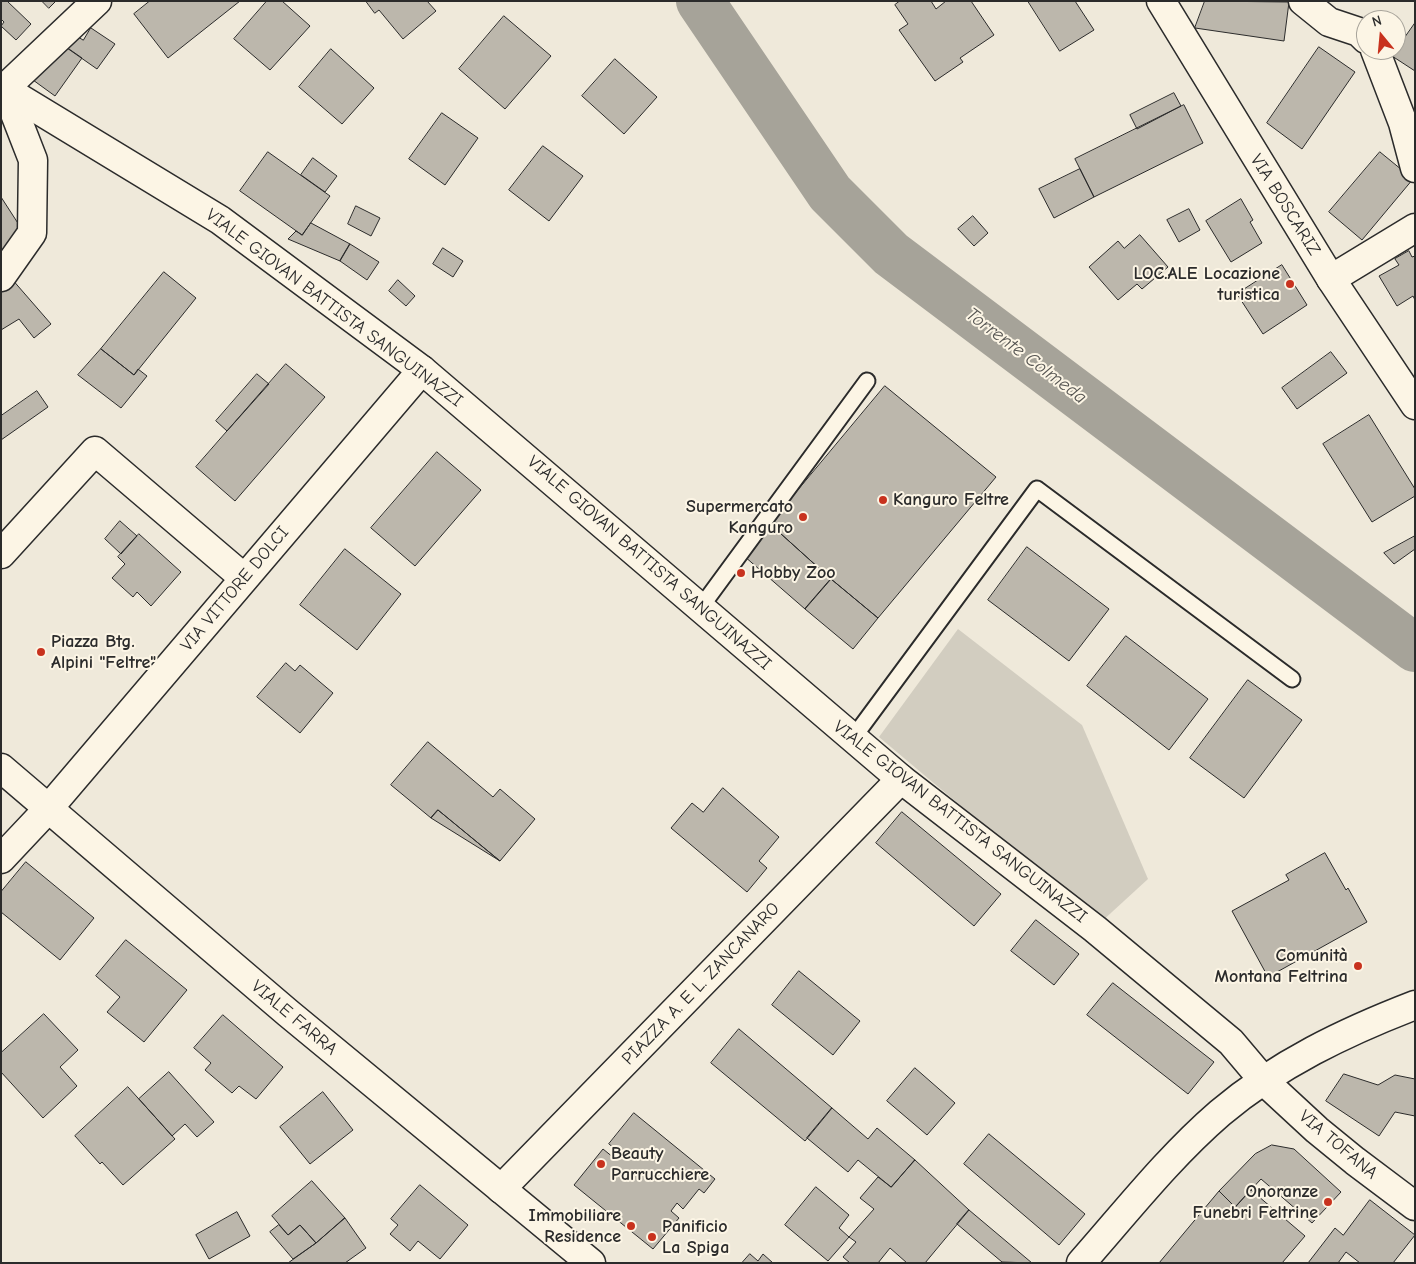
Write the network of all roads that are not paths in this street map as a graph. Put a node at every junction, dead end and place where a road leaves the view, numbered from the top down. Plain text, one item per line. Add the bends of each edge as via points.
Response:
1 (97, 1) edge
2 (1303, 1) edge
3 (1166, 3) edge
4 (1356, 31) edge
5 (1380, 60) edge
6 (3, 87) edge
7 (1415, 168) edge
8 (1415, 228) edge
9 (1, 277) edge
10 (1331, 279) junction
11 (422, 370) junction
12 (867, 381) dead end
13 (1415, 405) edge
14 (1, 554) edge
15 (244, 578) junction
16 (701, 607) junction
17 (1292, 679) dead end
18 (853, 738) junction
19 (1, 768) edge
20 (901, 779) junction
21 (48, 809) junction
22 (1, 859) edge
23 (1415, 1005) edge
24 (1264, 1081) junction
25 (501, 1189) junction
26 (1415, 1206) edge
27 (591, 1263) edge
28 (1081, 1263) edge

1 - 6 street
2 - 4 street via 1329,22
3 - 10 street, VIA BOSCARIZ
5 - 7 street
6 - 9 street via 33,160 32,233
6 - 11 street, VIALE GIOVAN BATTISTA SANGUINAZZI via 220,220
8 - 10 street
10 - 13 street, VIA BOSCARIZ
11 - 15 street, VIA VITTORE DOLCI
11 - 16 street, VIALE GIOVAN BATTISTA SANGUINAZZI
12 - 16 lane
14 - 15 street via 95,451
15 - 21 street, VIA VITTORE DOLCI
16 - 18 street, VIALE GIOVAN BATTISTA SANGUINAZZI
17 - 18 lane via 1036,489
18 - 20 street, VIALE GIOVAN BATTISTA SANGUINAZZI
19 - 21 street, VIALE FARRA
20 - 24 street, VIALE GIOVAN BATTISTA SANGUINAZZI via 1095,929 1231,1042
20 - 25 street, PIAZZA A. E L. ZANCANARO
21 - 22 street, VIA VITTORE DOLCI
21 - 25 street, VIALE FARRA
23 - 24 street via 1338,1036
24 - 26 street, VIA TOFANA via 1325,1136
24 - 28 street via 1221,1112 1195,1136
25 - 27 street, VIALE FARRA

